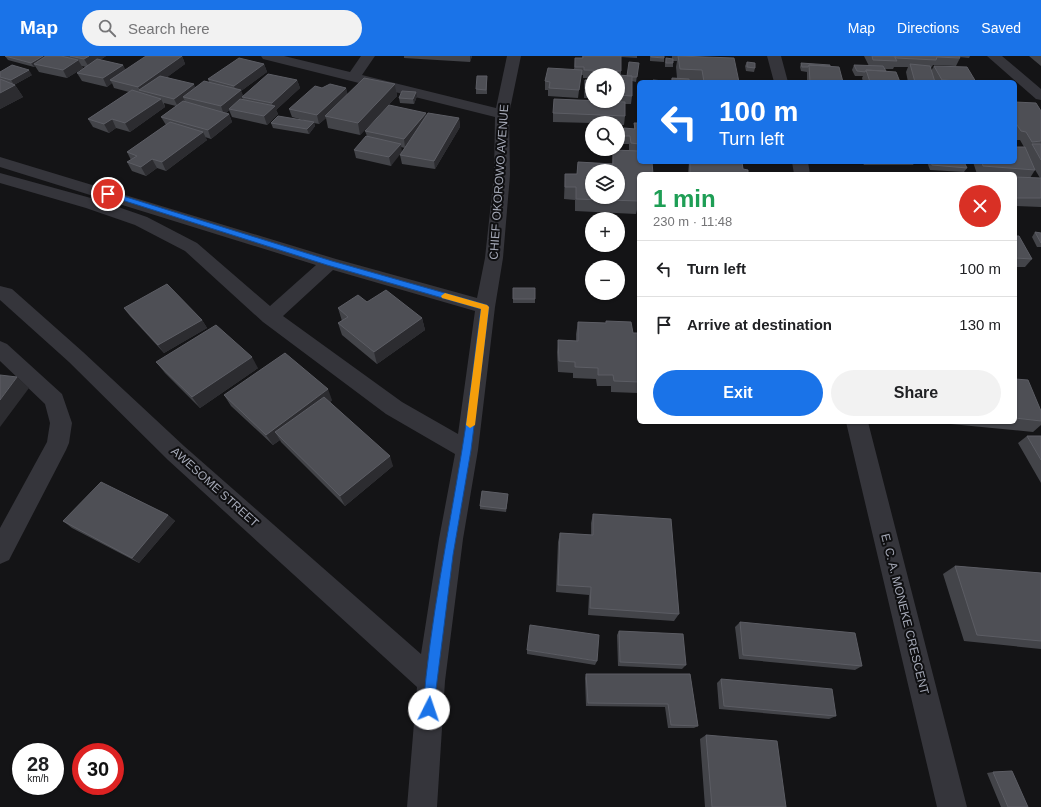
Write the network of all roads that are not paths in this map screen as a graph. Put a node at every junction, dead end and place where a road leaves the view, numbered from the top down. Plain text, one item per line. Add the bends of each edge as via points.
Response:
1 (268, 56) edge
2 (368, 56) edge
3 (514, 56) edge
4 (774, 56) edge
5 (994, 56) edge
6 (354, 77) junction
7 (780, 80) edge
8 (1041, 96) edge
9 (502, 114) junction
10 (0, 162) edge
11 (0, 178) edge
12 (330, 263) junction
13 (0, 293) edge
14 (485, 307) junction
15 (270, 317) junction
16 (0, 348) edge
17 (857, 424) edge
18 (467, 450) junction
19 (0, 552) edge
20 (431, 681) junction
21 (422, 807) edge
22 (952, 807) edge

1 - 6 street
2 - 6 street
3 - 9 street, CHIEF OKOROWO AVENUE
4 - 7 street
5 - 8 street
6 - 9 street
9 - 14 street, CHIEF OKOROWO AVENUE via 502,175 494,258
10 - 12 street
11 - 15 street via 141,221 191,247
12 - 14 street
12 - 15 street
13 - 20 street, AWESOME STREET via 5,294 76,357 176,453
14 - 18 street, CHIEF OKOROWO AVENUE
15 - 18 street via 394,408
16 - 19 street via 54,400 62,423 58,443
17 - 22 street, E. C. A. MONEKE CRESCENT
18 - 20 street, CHIEF OKOROWO AVENUE via 450,539
20 - 21 street, CHIEF OKOROWO AVENUE

